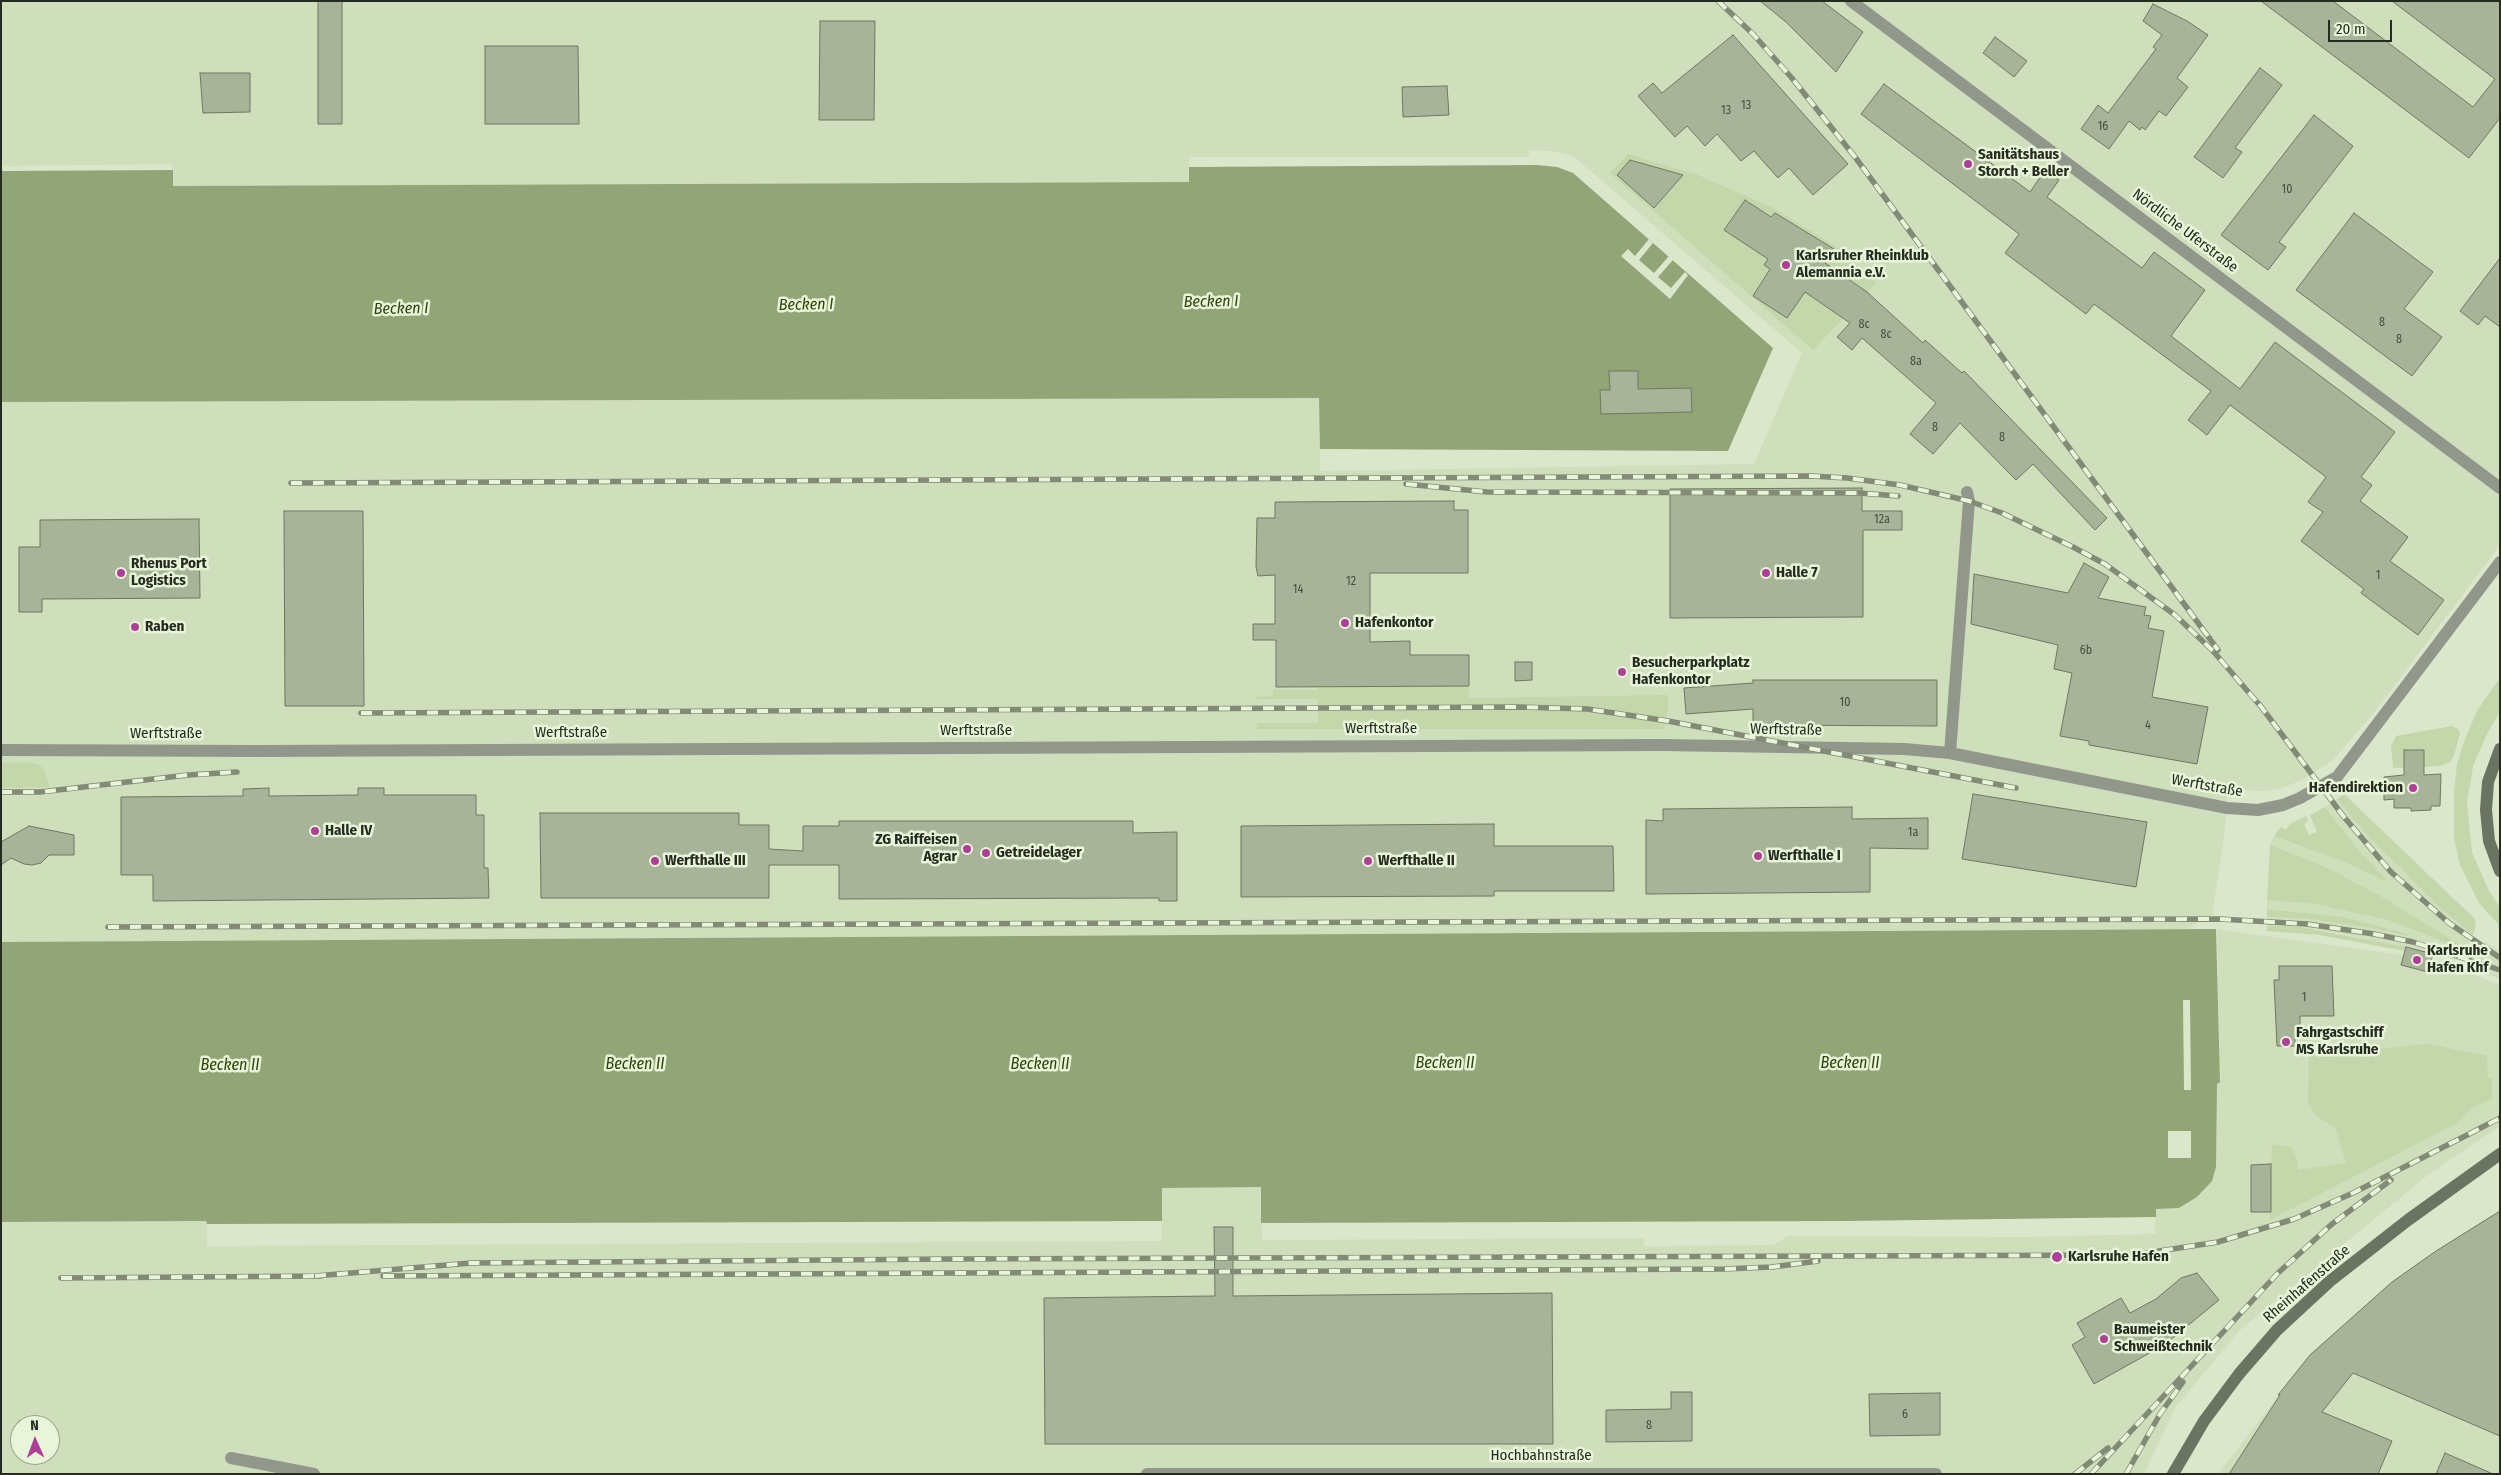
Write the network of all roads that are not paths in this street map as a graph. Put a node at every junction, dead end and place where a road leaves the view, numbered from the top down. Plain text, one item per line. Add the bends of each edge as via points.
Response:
1 (1851, 1) edge
2 (2500, 488) edge
3 (1967, 492) dead end
4 (2500, 562) edge
5 (2500, 749) edge
6 (1, 750) edge
7 (1950, 753) junction
8 (2500, 871) edge
9 (2500, 1154) edge
10 (230, 1458) dead end
11 (2174, 1471) edge
12 (314, 1474) edge
13 (1147, 1474) edge
14 (1936, 1474) edge

1 - 2 street, Nördliche Uferstraße
3 - 7 street via 1969,501
4 - 7 street, Werftstraße via 2337,777 2283,805 2258,810 2227,808
5 - 8 main road via 2488,782 2486,810 2489,841
6 - 7 street, Werftstraße via 1663,745 1904,748
9 - 11 main road, Rheinhafenstraße via 2330,1281 2278,1330 2238,1374
10 - 12 street
13 - 14 street, Hochbahnstraße

